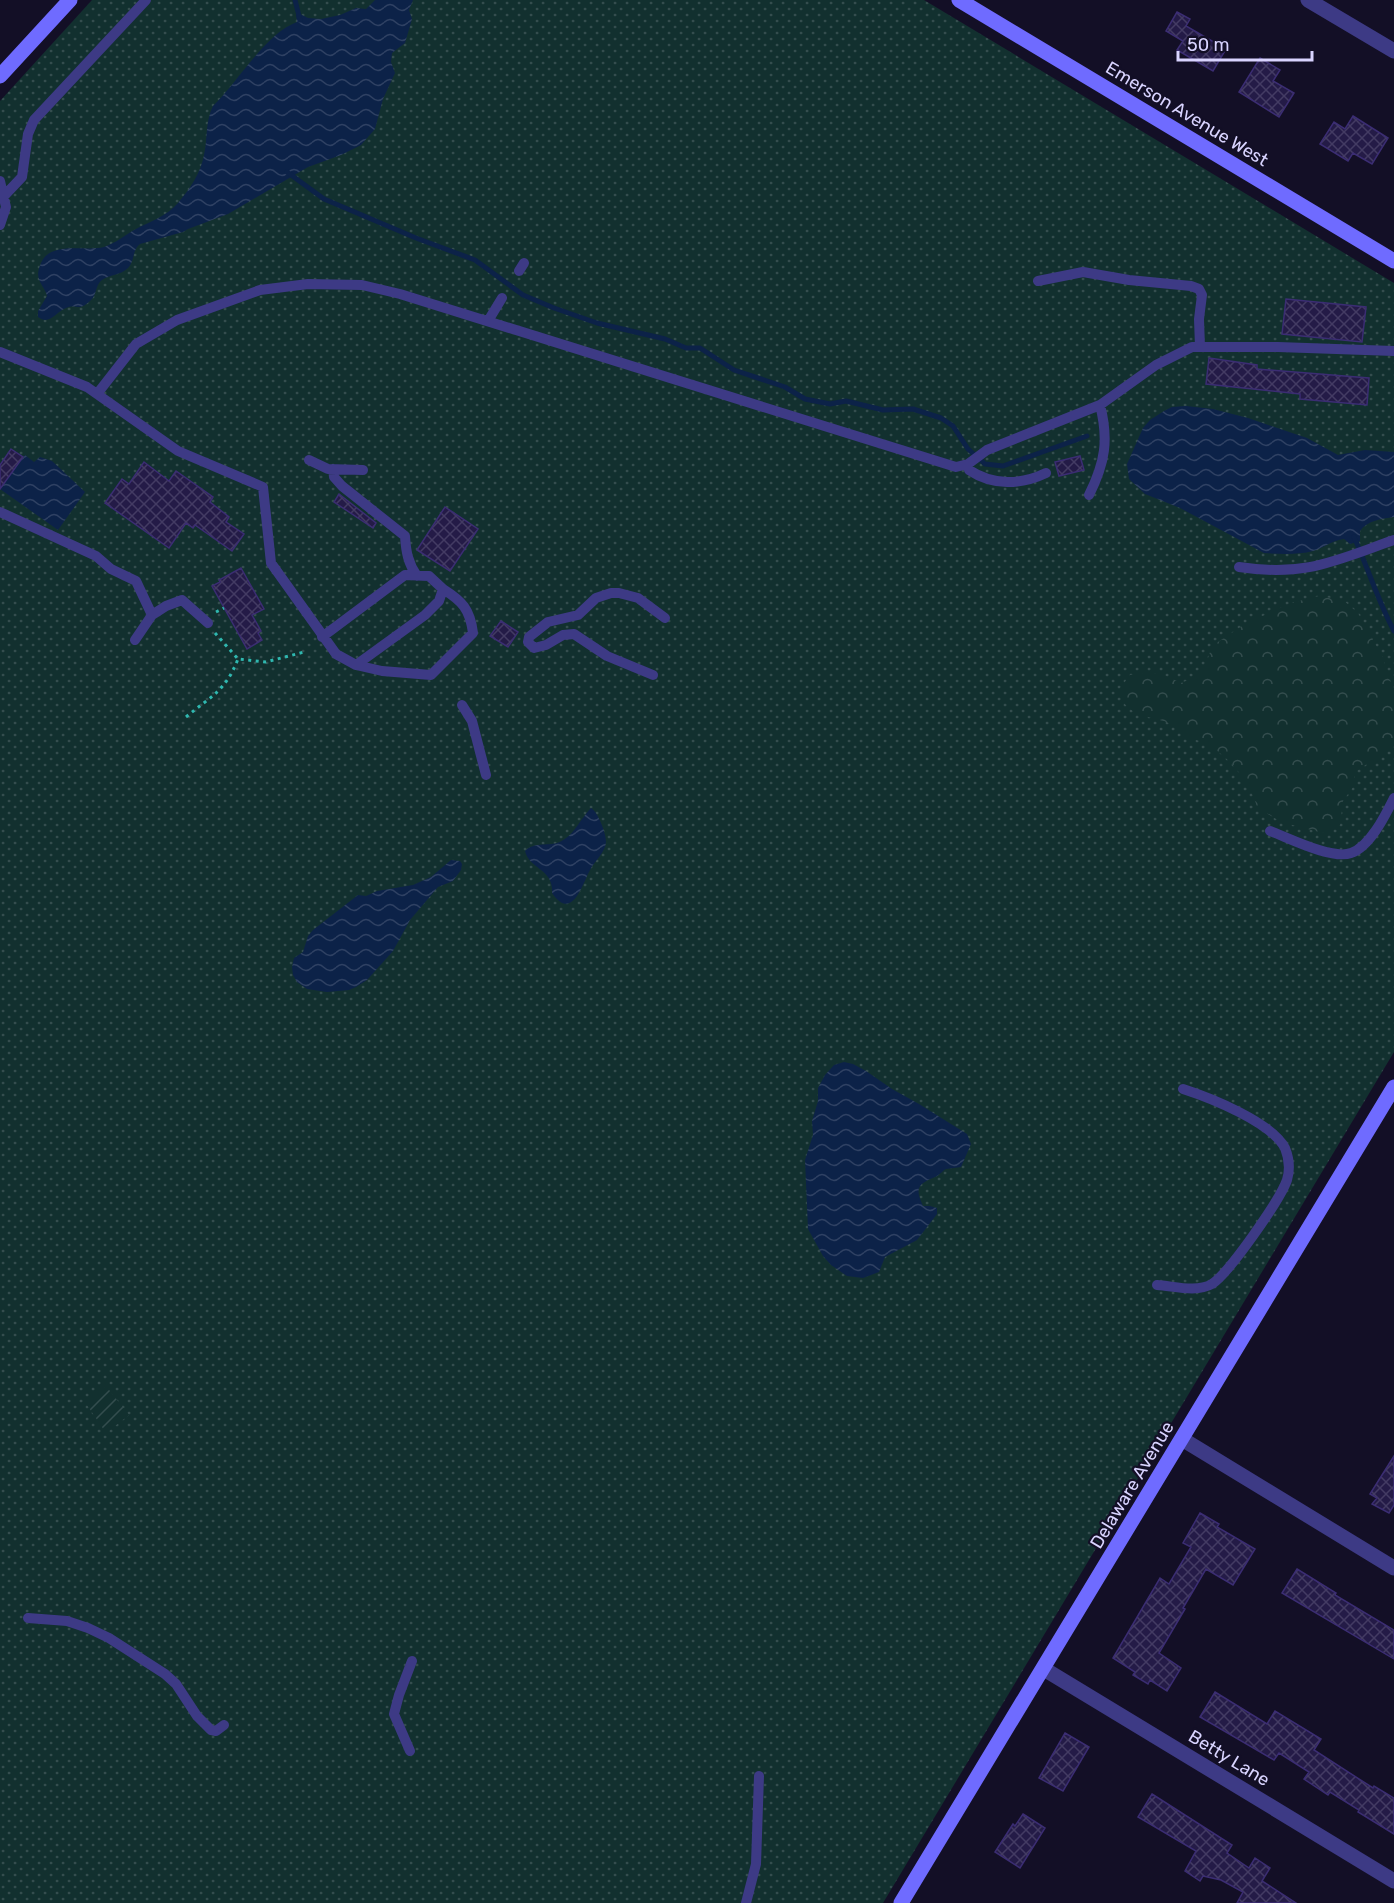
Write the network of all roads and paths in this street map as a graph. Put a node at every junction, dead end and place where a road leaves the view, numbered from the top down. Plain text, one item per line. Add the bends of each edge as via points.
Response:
1 (70, 0) edge
2 (146, 0) edge
3 (961, 0) edge
4 (1308, 0) edge
5 (1394, 51) edge
6 (0, 76) edge
7 (0, 181) edge
8 (3, 196) junction
9 (0, 225) edge
10 (1394, 261) edge
11 (1038, 281) dead end
12 (502, 297) dead end
13 (488, 321) junction
14 (1200, 347) junction
15 (1394, 351) edge
16 (0, 352) edge
17 (98, 394) junction
18 (1100, 405) junction
19 (309, 460) dead end
20 (968, 464) junction
21 (333, 469) junction
22 (363, 470) dead end
23 (1046, 473) dead end
24 (1089, 495) dead end
25 (0, 512) edge
26 (1394, 540) edge
27 (1239, 567) dead end
28 (417, 576) junction
29 (443, 589) junction
30 (224, 608) dead end
31 (152, 615) junction
32 (578, 615) junction
33 (665, 618) dead end
34 (208, 623) junction
35 (563, 635) junction
36 (322, 636) junction
37 (135, 640) dead end
38 (304, 652) dead end
39 (238, 660) junction
40 (356, 665) junction
41 (653, 675) dead end
42 (462, 705) dead end
43 (186, 717) dead end
44 (486, 775) dead end
45 (1394, 798) edge
46 (1270, 831) dead end
47 (1394, 1087) edge
48 (1183, 1089) dead end
49 (1157, 1285) dead end
50 (1182, 1439) junction
51 (1394, 1568) edge
52 (28, 1618) dead end
53 (412, 1661) dead end
54 (1044, 1669) junction
55 (224, 1725) dead end
56 (410, 1751) dead end
57 (759, 1776) dead end
58 (1394, 1881) edge
59 (746, 1903) edge
60 (901, 1903) edge

1 - 6 street
2 - 8 lane via 34,120 22,177
3 - 10 street, Emerson Avenue West
4 - 5 street
7 - 8 lane
8 - 9 lane via 6,207
11 - 14 lane via 1083,273 1199,289
12 - 13 lane
13 - 17 lane via 362,285 308,284 260,290 177,320 136,344
13 - 20 lane via 945,464
14 - 15 lane
14 - 18 lane via 1192,347 1156,365
16 - 17 lane
17 - 36 lane via 178,451 263,487 271,563
18 - 20 lane via 987,450
18 - 24 lane via 1106,449
19 - 21 lane
20 - 23 lane via 969,470 991,481 1020,481
21 - 22 lane
21 - 28 lane via 342,486 405,536 409,565
25 - 31 lane via 96,556 111,569 136,581
26 - 27 lane via 1330,564 1296,570
28 - 29 lane via 429,576
28 - 36 lane via 405,575
29 - 40 lane via 439,601 425,615
29 - 40 lane via 461,601 472,620 473,633 431,675
30 - 34 path via 209,616
31 - 34 lane via 182,600
31 - 37 lane
32 - 33 lane via 596,598 619,593 638,598
32 - 35 lane
32 - 35 lane via 548,622 528,642 534,648 540,647
34 - 39 path
35 - 41 lane via 580,636 607,656
36 - 40 lane via 336,654
38 - 39 path via 266,662
39 - 43 path via 219,693
42 - 44 lane via 472,721
45 - 46 lane via 1370,838 1351,854 1337,854
47 - 50 street, Delaware Avenue
48 - 49 lane via 1231,1108 1276,1136 1289,1164 1287,1180 1226,1272 1211,1284 1196,1289
50 - 51 street
50 - 54 street, Delaware Avenue
52 - 55 lane via 67,1621 109,1638 165,1674 211,1730
53 - 56 lane via 394,1714
54 - 58 street, Betty Lane
54 - 60 street, Delaware Avenue
57 - 59 lane via 756,1864

